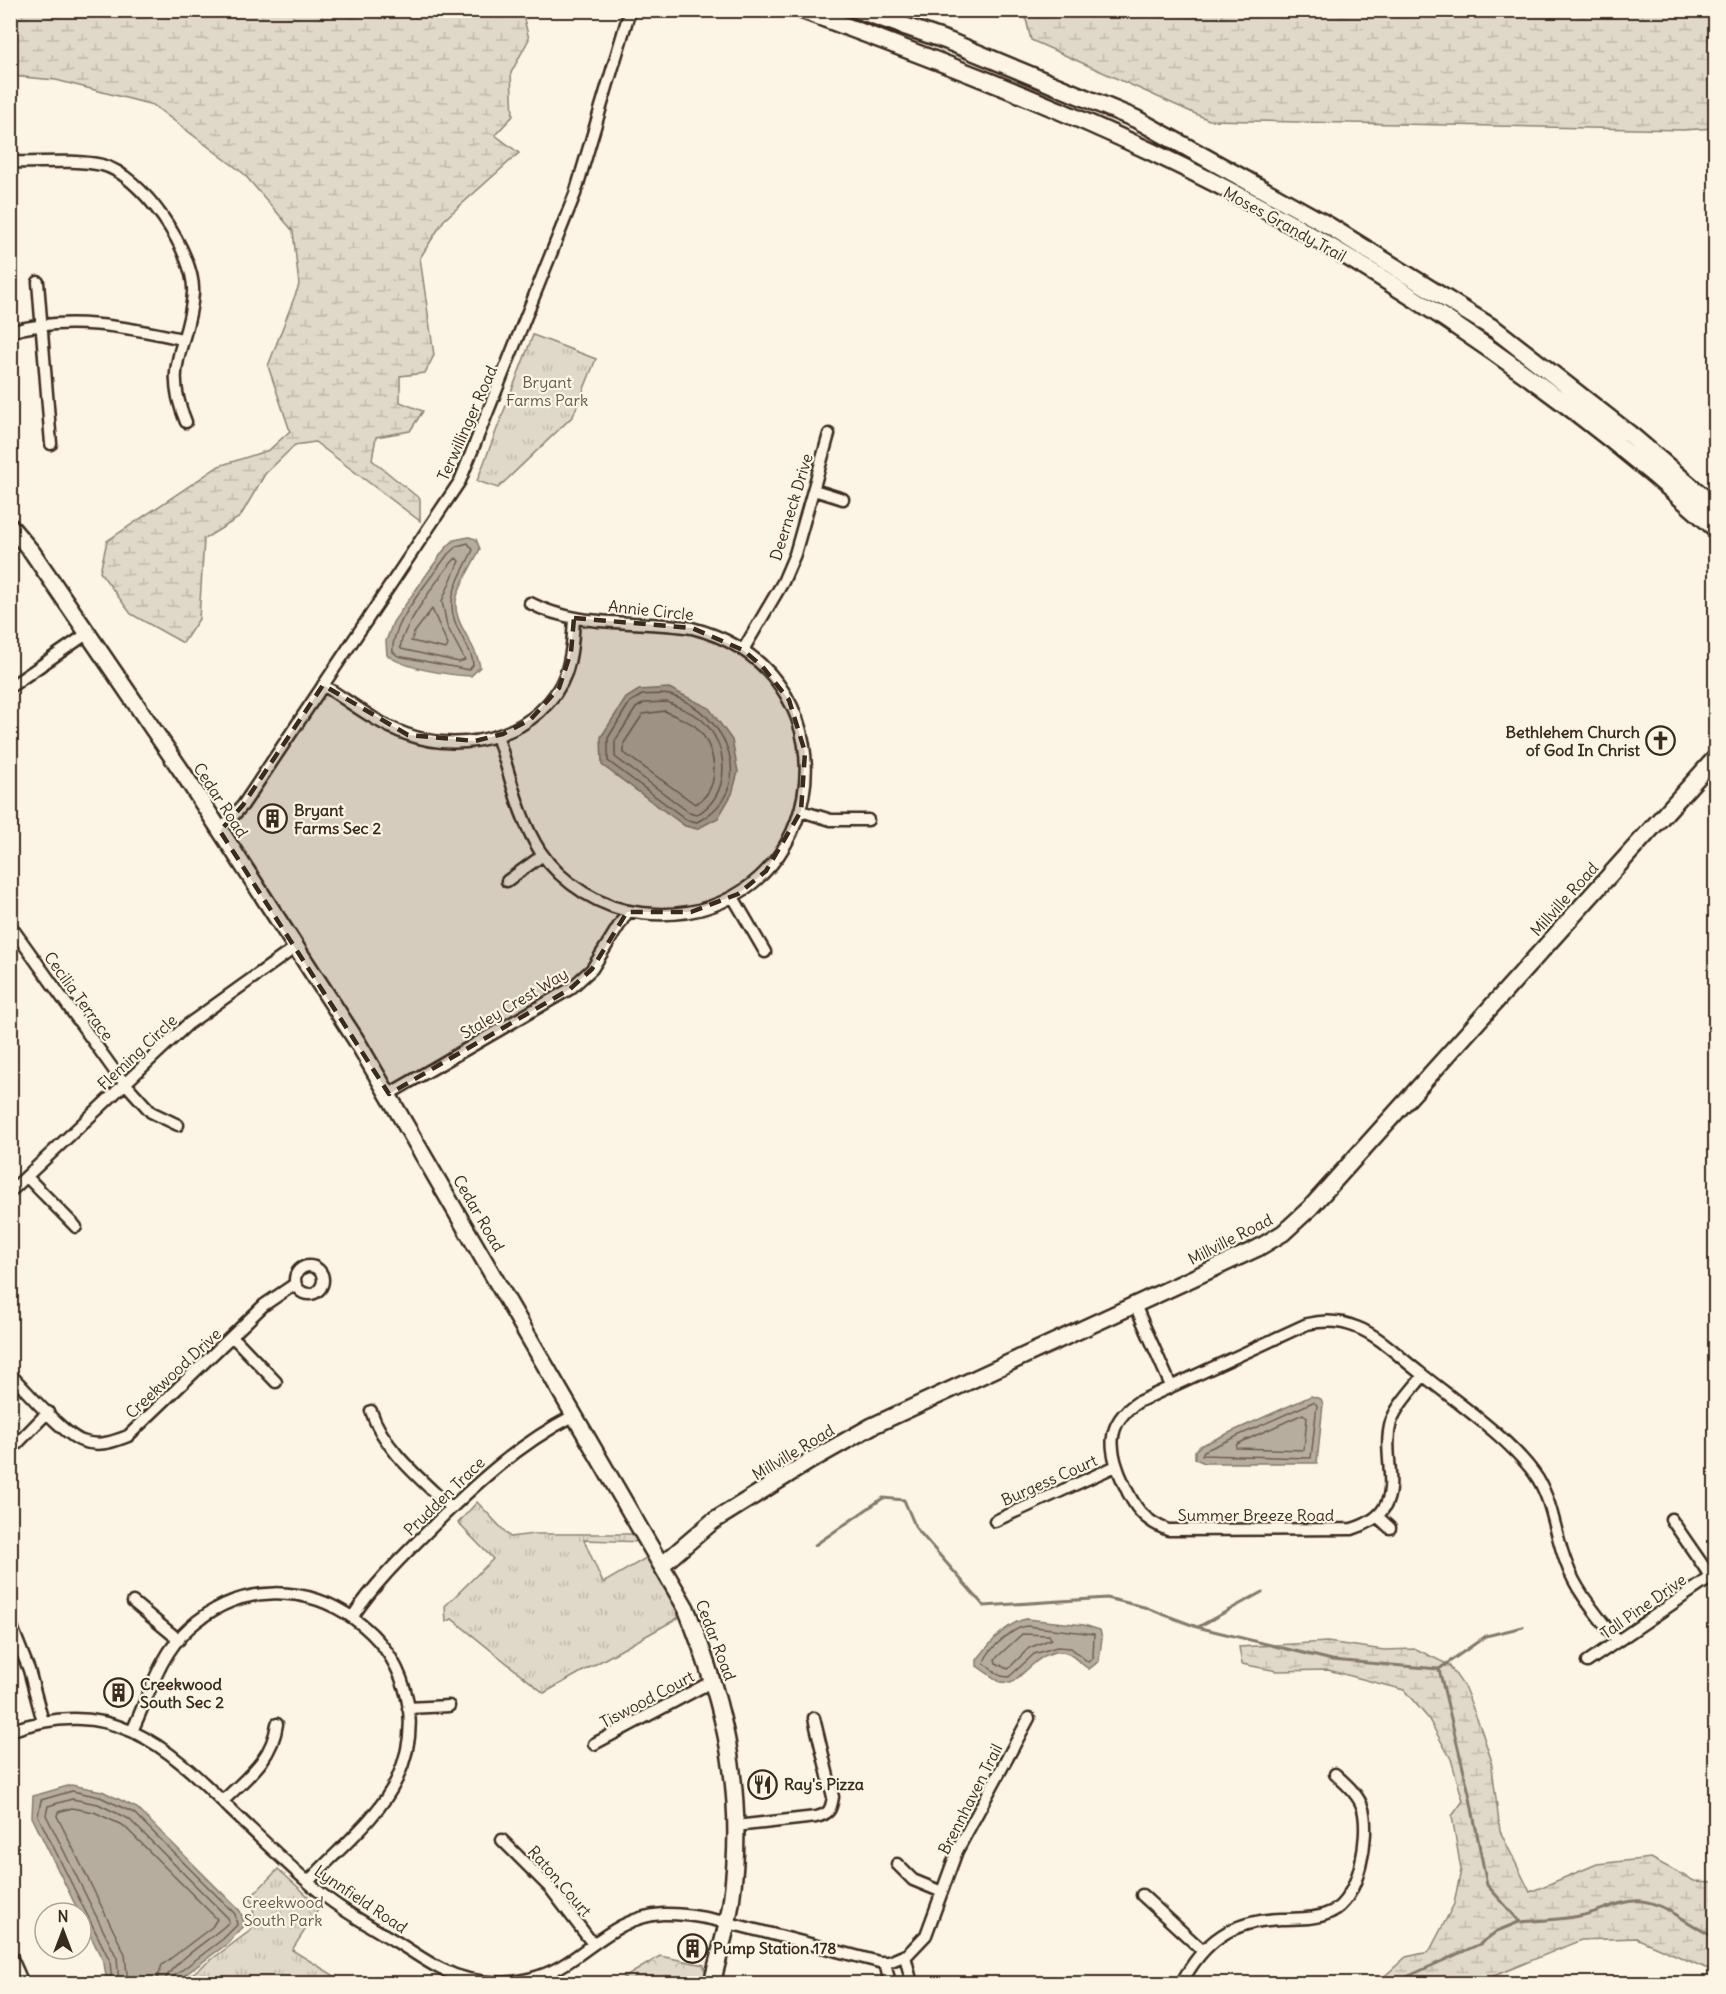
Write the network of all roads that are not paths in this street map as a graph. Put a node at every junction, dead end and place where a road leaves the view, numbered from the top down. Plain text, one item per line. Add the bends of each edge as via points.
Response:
1 (630, 10) edge
2 (802, 10) edge
3 (858, 10) edge
4 (10, 162) edge
5 (38, 282) dead end
6 (42, 326) junction
7 (10, 332) edge
8 (182, 339) junction
9 (186, 422) dead end
10 (829, 434) dead end
11 (51, 444) dead end
12 (814, 490) junction
13 (843, 499) dead end
14 (1716, 508) edge
15 (10, 526) edge
16 (1716, 529) edge
17 (530, 603) dead end
18 (574, 618) junction
19 (88, 633) junction
20 (743, 650) junction
21 (323, 685) junction
22 (10, 687) edge
23 (497, 736) junction
24 (1716, 757) edge
25 (801, 811) junction
26 (868, 820) dead end
27 (220, 831) junction
28 (543, 855) junction
29 (507, 881) dead end
30 (733, 897) junction
31 (628, 911) junction
32 (10, 925) edge
33 (296, 947) junction
34 (765, 952) dead end
35 (124, 1083) junction
36 (389, 1094) junction
37 (178, 1125) dead end
38 (27, 1177) junction
39 (10, 1192) edge
40 (76, 1227) dead end
41 (295, 1284) dead end
42 (1135, 1305) junction
43 (233, 1337) junction
44 (10, 1374) edge
45 (1423, 1376) junction
46 (276, 1382) dead end
47 (1171, 1386) junction
48 (371, 1411) dead end
49 (48, 1412) junction
50 (573, 1416) junction
51 (10, 1451) edge
52 (1116, 1466) junction
53 (451, 1508) junction
54 (1377, 1516) junction
55 (1671, 1520) dead end
56 (995, 1521) dead end
57 (1390, 1528) dead end
58 (662, 1565) junction
59 (1714, 1575) edge
60 (133, 1602) dead end
61 (353, 1616) junction
62 (10, 1622) edge
63 (179, 1640) junction
64 (1617, 1641) junction
65 (1587, 1662) dead end
66 (713, 1681) junction
67 (449, 1706) dead end
68 (408, 1708) junction
69 (814, 1718) dead end
70 (1029, 1718) dead end
71 (44, 1722) junction
72 (277, 1724) dead end
73 (10, 1731) edge
74 (132, 1731) junction
75 (594, 1744) dead end
76 (1335, 1774) dead end
77 (223, 1801) junction
78 (736, 1826) junction
79 (501, 1840) dead end
80 (897, 1864) dead end
81 (308, 1882) junction
82 (942, 1892) junction
83 (1142, 1895) dead end
84 (727, 1923) junction
85 (593, 1944) junction
86 (1202, 1950) junction
87 (10, 1954) edge
88 (905, 1956) junction
89 (885, 1962) junction
90 (22, 1981) dead end
91 (472, 1982) edge
92 (495, 1983) edge
93 (712, 1983) edge
94 (890, 1983) edge
95 (912, 1983) edge
96 (1181, 1983) edge

1 - 21 street, Terwillinger Road via 575,194 475,449 460,481
2 - 16 main road, Moses Grandy Trail via 1001,85 1153,153 1311,236 1545,387 1662,480
3 - 14 main road, Moses Grandy Trail via 948,41 1136,119 1329,226 1496,330 1632,436
4 - 8 street via 103,166 134,183 188,259 193,291
5 - 6 street
6 - 7 street
6 - 8 street via 115,326
6 - 11 street
8 - 9 street via 174,383
10 - 12 street, Deerneck Drive
12 - 13 street
12 - 20 street, Deerneck Drive via 783,582
15 - 19 street, Cedar Road
17 - 18 street, Annie Circle via 549,613
18 - 20 street, Annie Circle via 692,628
18 - 23 street via 572,652 559,688 531,719
19 - 22 street
19 - 27 street, Cedar Road
20 - 25 street, Annie Circle via 776,681 797,718 807,770
21 - 23 street via 387,726 417,738 453,742
21 - 27 street, Terwillinger Road via 243,806
23 - 28 street, Annie Circle via 522,812
24 - 42 street, Millville Road via 1291,1227 1258,1248
25 - 26 street via 831,820
25 - 30 street, Annie Circle via 786,844 766,871
27 - 33 street, Cedar Road
28 - 29 street
28 - 31 street, Annie Circle via 581,891
30 - 31 street, Annie Circle via 691,912 662,915
30 - 34 street
31 - 36 street, Staley Crest Way via 592,969 570,989
32 - 35 street, Cecilia Terrace
33 - 35 street, Fleming Circle via 187,1025
33 - 36 street, Cedar Road
35 - 37 street, Cecilia Terrace via 151,1112
35 - 38 street, Fleming Circle
36 - 50 street, Cedar Road
38 - 39 street, Fleming Circle
38 - 40 street
41 - 43 street, Creekwood Drive via 264,1305
42 - 47 street
42 - 58 street, Millville Road via 848,1439 712,1522
43 - 46 street
43 - 49 street, Creekwood Drive via 128,1436 97,1444 81,1441
44 - 49 street, Creekwood Drive
45 - 47 street, Summer Breeze Road via 1363,1330 1319,1321
45 - 54 street via 1392,1420 1390,1491
45 - 64 street, Summer Breeze Road via 1507,1444 1536,1477 1551,1506 1570,1574
47 - 52 street, Summer Breeze Road via 1138,1402 1121,1416 1113,1439
48 - 53 street via 377,1428 410,1469
49 - 51 street
50 - 53 street, Prudden Trace via 519,1448
50 - 58 street, Cedar Road
52 - 54 street, Summer Breeze Road via 1137,1509 1168,1530 1342,1531 1362,1526
52 - 56 street, Burgess Court
53 - 61 street, Prudden Trace via 372,1587
54 - 57 street
55 - 59 street
58 - 66 street, Cedar Road via 686,1608
59 - 64 street, Tall Pine Drive
60 - 63 street
61 - 63 street via 309,1597 253,1595 217,1608 187,1629
61 - 68 street via 390,1657
62 - 71 street
63 - 74 street via 155,1676
64 - 65 street, Tall Pine Drive
66 - 75 street, Tiswood Court
66 - 78 street, Cedar Road via 729,1742
67 - 68 street
68 - 81 street via 407,1748 396,1780 371,1816
69 - 78 street via 833,1797 831,1809 816,1817
70 - 82 street, Brennhaven Trail via 957,1851
71 - 73 street, Lynnfield Road
71 - 74 street, Lynnfield Road via 88,1720
72 - 77 street via 266,1758
74 - 77 street, Lynnfield Road via 176,1757
76 - 86 street via 1351,1789 1363,1809 1360,1868 1349,1898 1331,1912 1316,1917 1255,1921 1239,1926
77 - 81 street, Lynnfield Road
78 - 84 street, Cedar Road
79 - 85 street, Raton Court via 550,1888
80 - 82 street via 914,1880
81 - 91 street, Lynnfield Road via 349,1913 429,1962
82 - 88 street, Brennhaven Trail via 926,1935
83 - 86 street
84 - 85 street, Lynnfield Road via 680,1915 651,1915 621,1925
84 - 89 street
84 - 93 street, Cedar Road
85 - 92 street, Lynnfield Road via 565,1964 537,1977
86 - 96 street
87 - 90 street
88 - 89 street, Brennhaven Trail
88 - 95 street
89 - 94 street
91 - 92 street, Lynnfield Road

